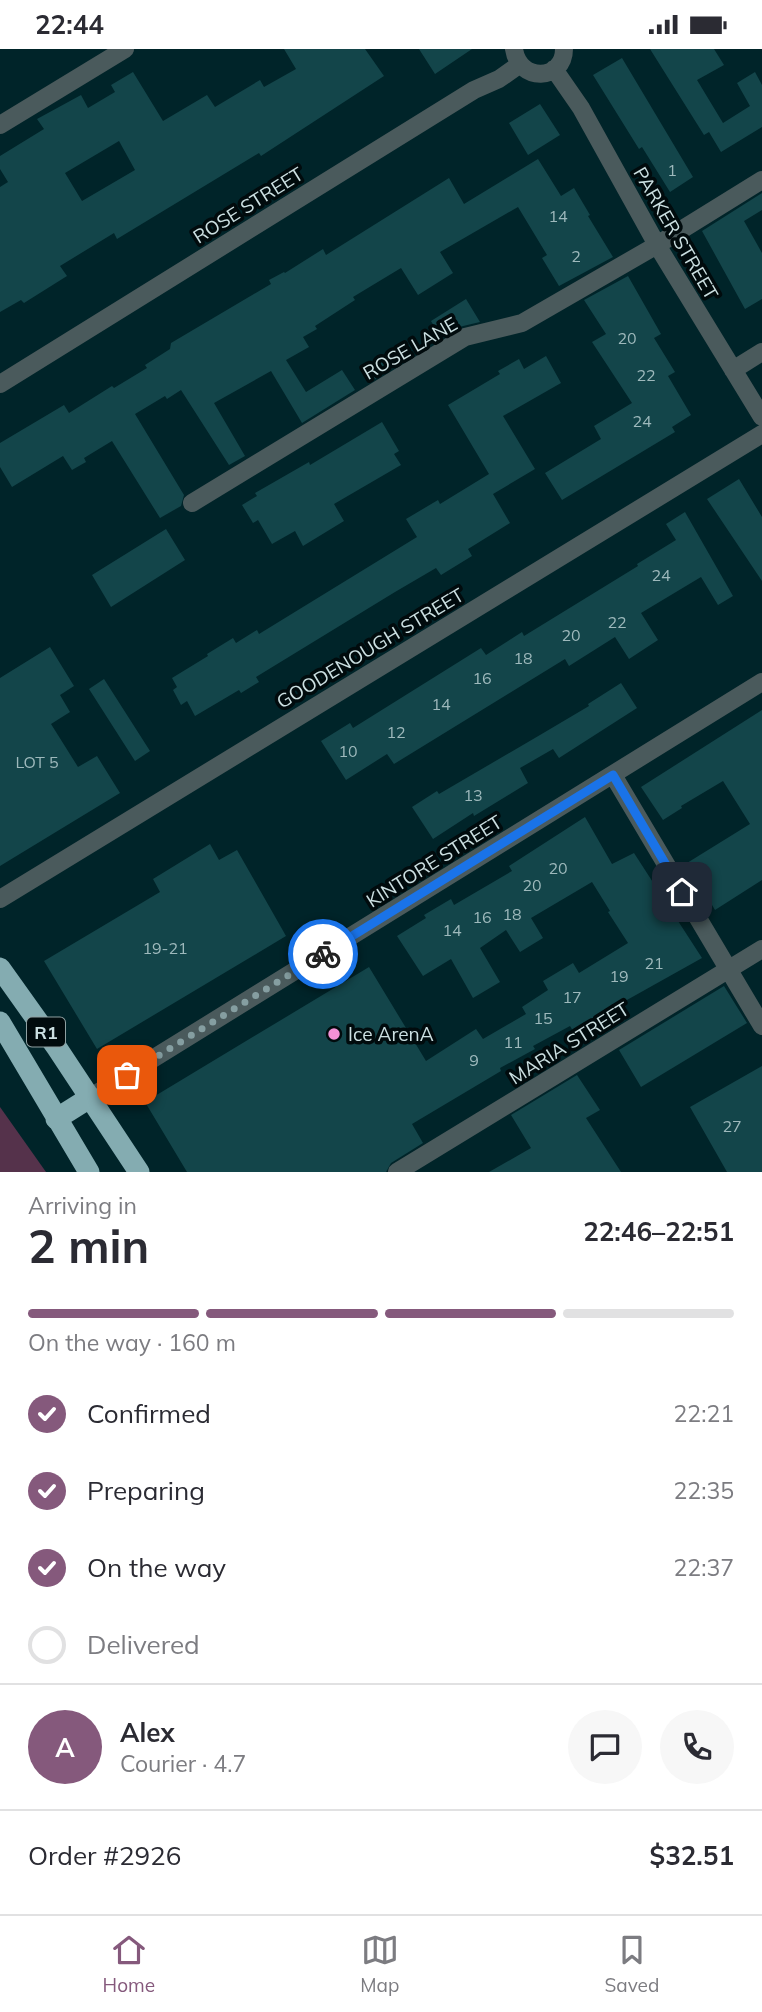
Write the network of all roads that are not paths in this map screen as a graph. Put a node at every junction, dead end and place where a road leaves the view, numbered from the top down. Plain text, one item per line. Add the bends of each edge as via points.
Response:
1 (125, 49) edge
2 (564, 49) edge
3 (517, 57) edge
4 (554, 69) junction
5 (0, 125) edge
6 (762, 180) edge
7 (657, 245) junction
8 (762, 352) edge
9 (733, 370) junction
10 (0, 384) edge
11 (762, 417) edge
12 (762, 433) edge
13 (192, 503) dead end
14 (762, 682) edge
15 (613, 775) junction
16 (0, 899) edge
17 (762, 949) edge
18 (0, 968) edge
19 (727, 970) junction
20 (0, 1022) edge
21 (762, 1026) edge
22 (90, 1097) junction
23 (56, 1119) junction
24 (89, 1172) edge
25 (139, 1172) edge
26 (397, 1172) edge

1 - 5 street
2 - 4 street via 561,63
3 - 4 street via 527,71 539,74
3 - 10 street, ROSE STREET via 499,79 474,90
4 - 7 street, PARKER STREET via 581,108
6 - 7 street, ROSE LANE
7 - 9 street, PARKER STREET
7 - 13 street, ROSE LANE via 522,323 465,337
8 - 9 street
9 - 11 street, PARKER STREET
12 - 16 street, GOODENOUGH STREET
14 - 15 street, KINTORE STREET
15 - 19 street
15 - 22 street, KINTORE STREET
17 - 19 street, MARIA STREET
18 - 22 highway, R1
19 - 21 street
19 - 26 street, MARIA STREET
20 - 23 highway, R1
22 - 23 highway
22 - 25 highway, R1
23 - 24 highway, R1

